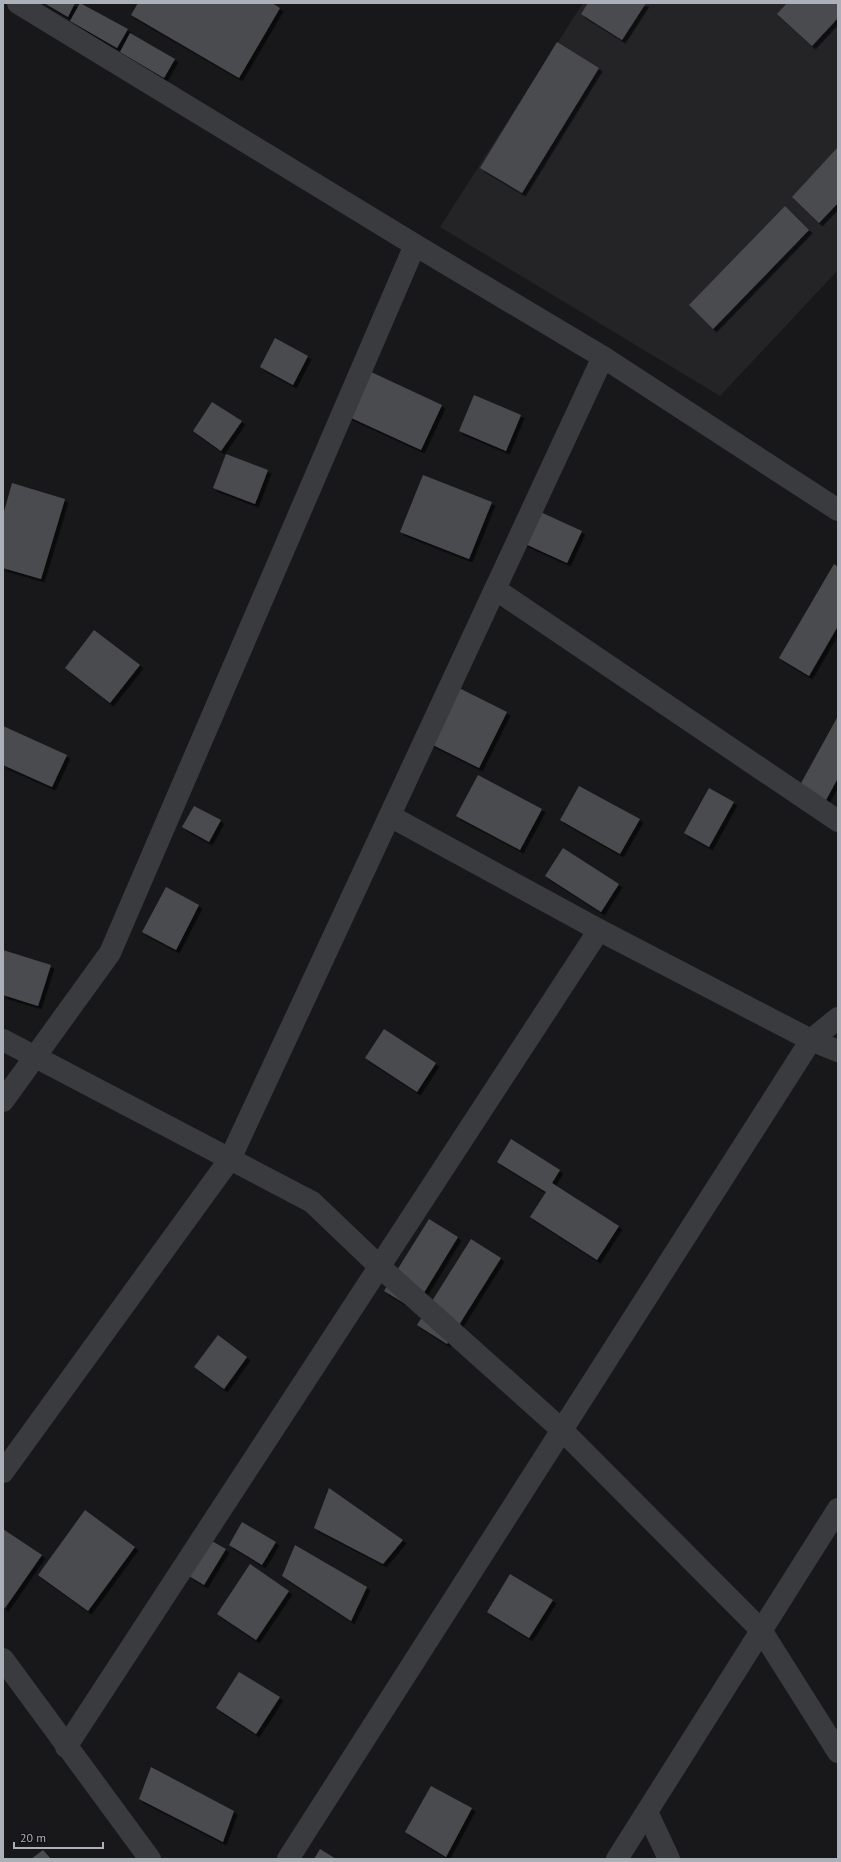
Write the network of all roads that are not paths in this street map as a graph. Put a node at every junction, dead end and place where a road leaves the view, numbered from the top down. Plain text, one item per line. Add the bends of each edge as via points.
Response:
1 (18, 3) edge
2 (415, 245) junction
3 (603, 357) junction
4 (838, 510) edge
5 (495, 589) junction
6 (390, 816) junction
7 (838, 821) edge
8 (599, 930) junction
9 (838, 1018) edge
10 (3, 1040) edge
11 (811, 1040) junction
12 (838, 1051) edge
13 (35, 1057) junction
14 (3, 1101) edge
15 (230, 1159) junction
16 (380, 1267) junction
17 (562, 1430) junction
18 (5, 1467) edge
19 (838, 1509) edge
20 (762, 1630) junction
21 (3, 1659) edge
22 (66, 1747) junction
23 (838, 1752) edge
24 (647, 1812) junction
25 (150, 1859) edge
26 (288, 1859) edge
27 (617, 1859) edge
28 (669, 1859) edge

1 - 2 street
2 - 3 street
2 - 13 street via 110,953
3 - 4 street
3 - 5 street
5 - 6 street
5 - 7 street
6 - 8 street
6 - 15 street
8 - 11 street
8 - 16 street
9 - 11 street
10 - 13 street
11 - 12 street
11 - 17 street
13 - 14 street
13 - 15 street
15 - 16 street via 312,1202
15 - 18 street
16 - 17 street
16 - 22 street
17 - 20 street
17 - 26 street
19 - 20 street
20 - 23 street
20 - 24 street
21 - 22 street
22 - 25 street
24 - 27 street
24 - 28 street

